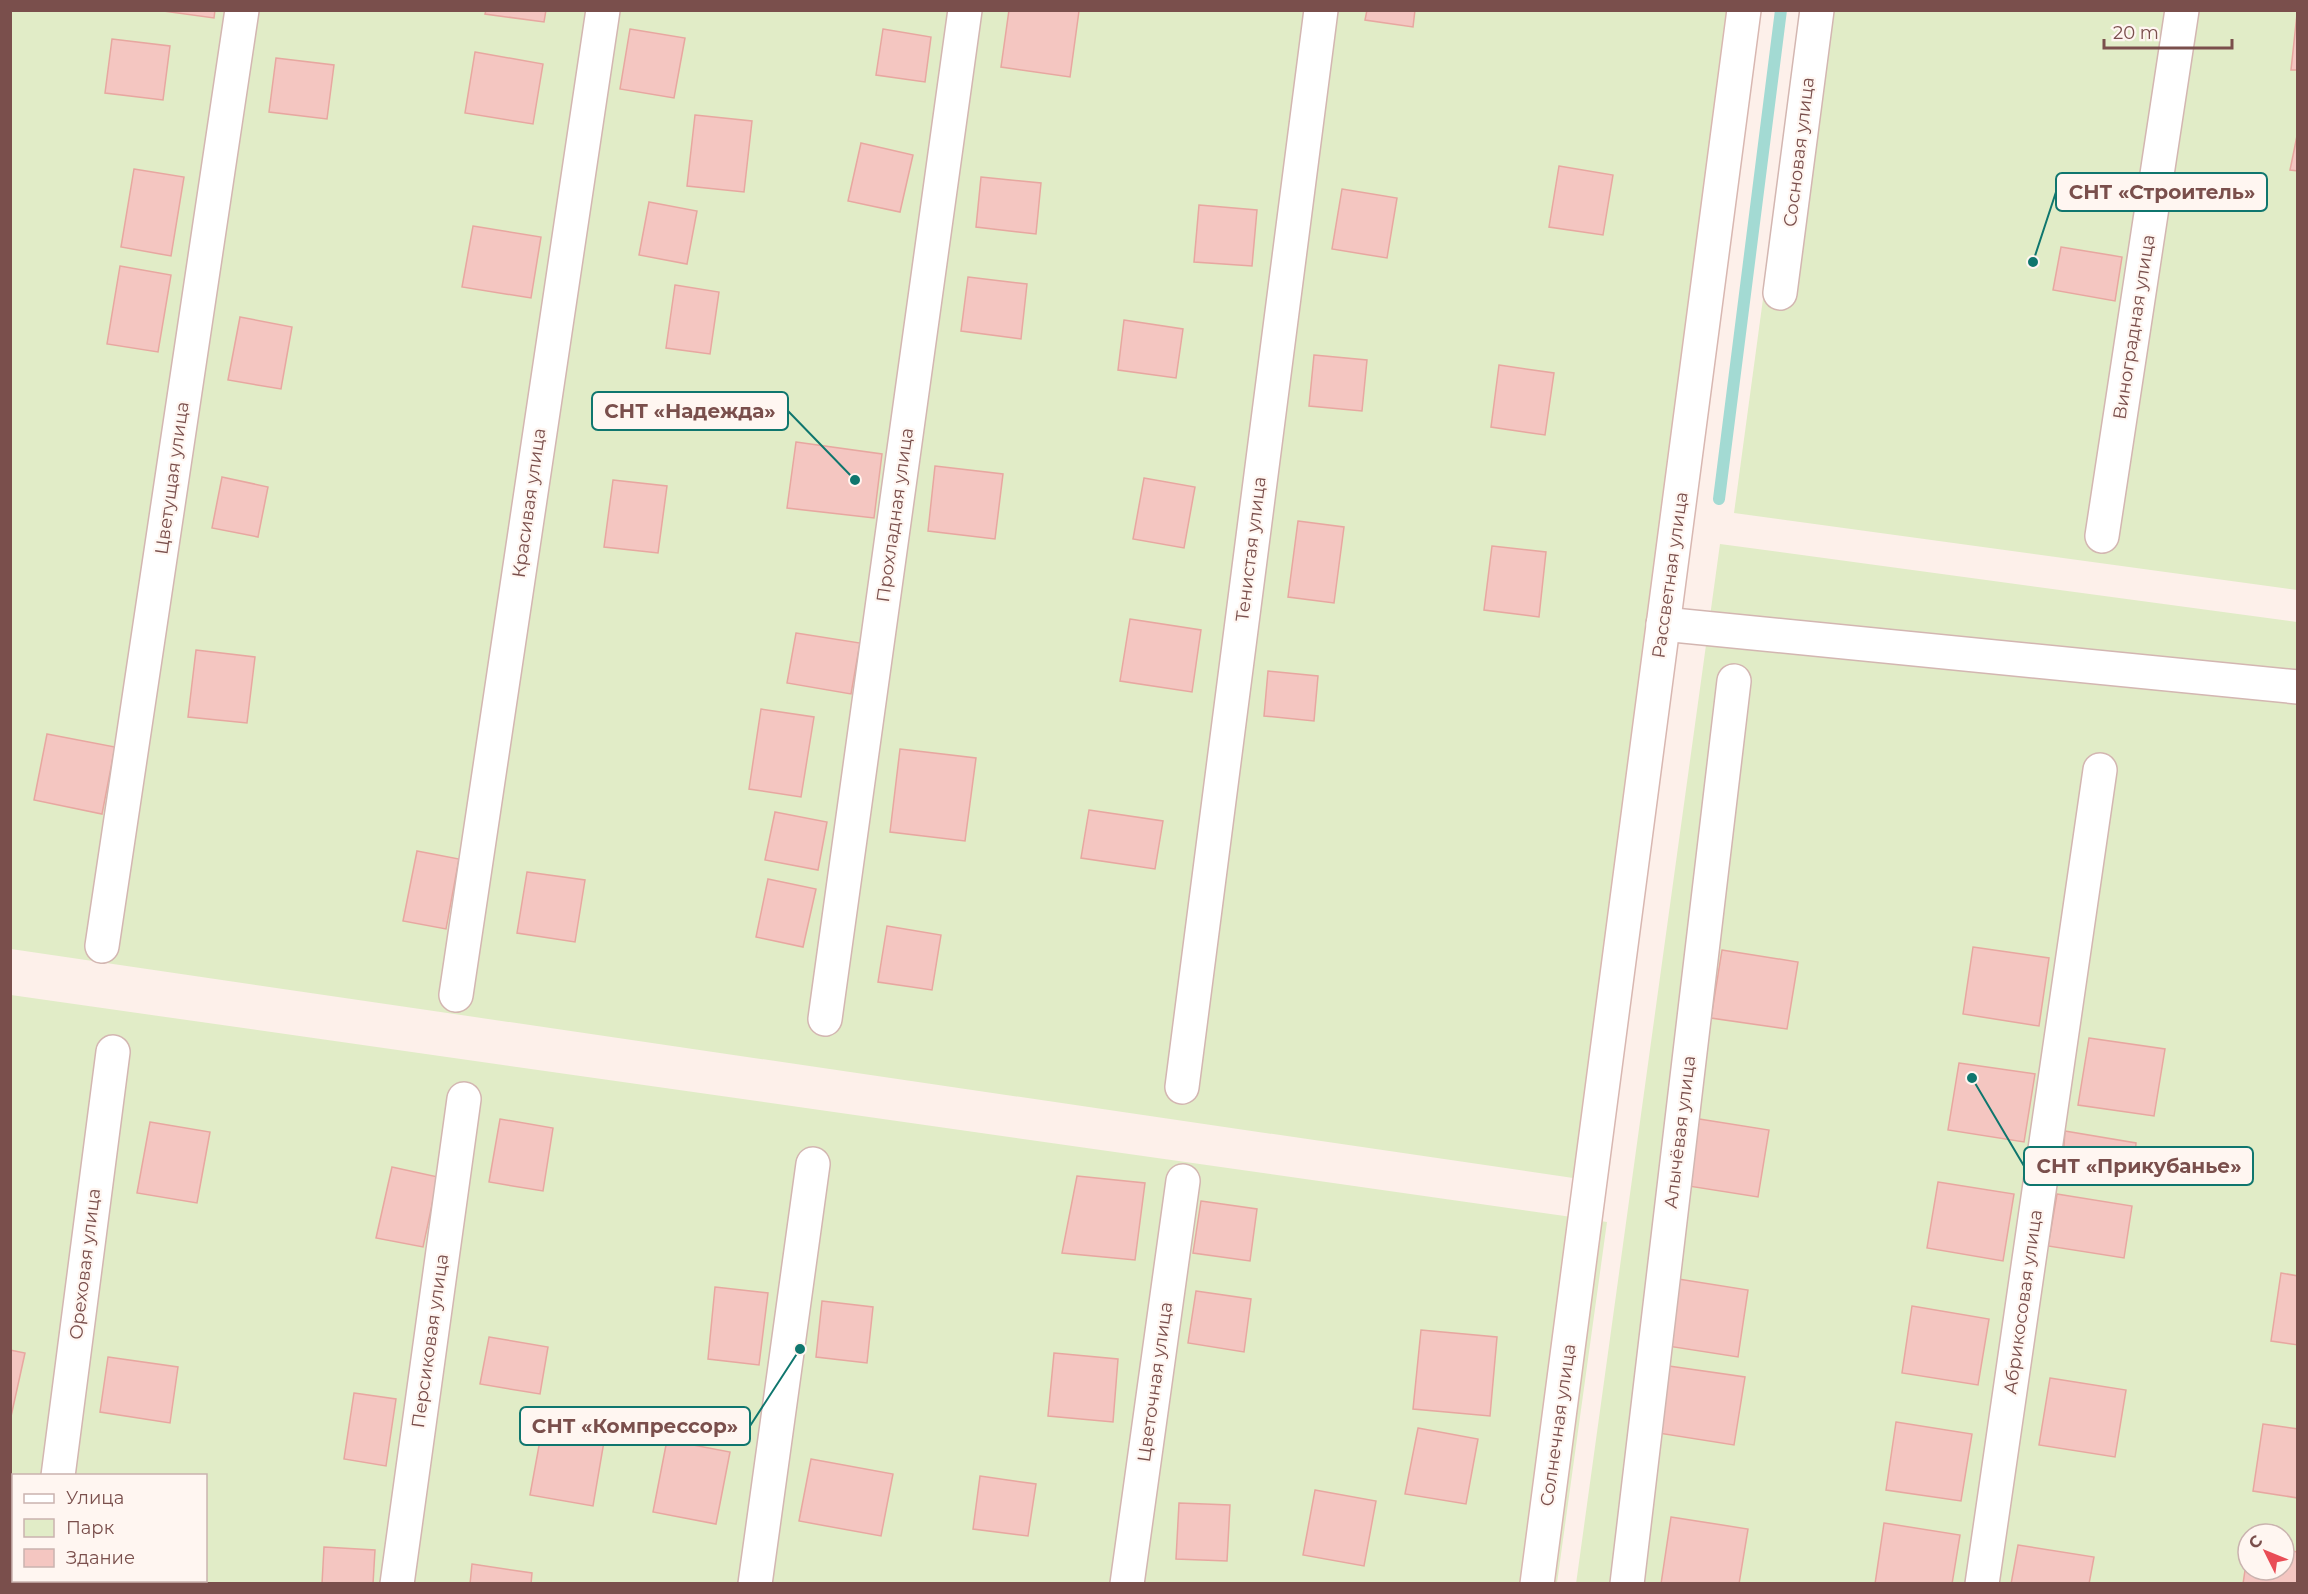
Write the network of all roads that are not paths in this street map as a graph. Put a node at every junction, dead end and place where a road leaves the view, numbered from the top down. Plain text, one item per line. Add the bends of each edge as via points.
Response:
1 (242, 10) edge
2 (603, 10) edge
3 (965, 10) edge
4 (1321, 10) edge
5 (1744, 10) edge
6 (1818, 10) edge
7 (2182, 10) edge
8 (1780, 293) dead end
9 (2102, 536) dead end
10 (1663, 624) junction
11 (1734, 681) dead end
12 (2298, 687) edge
13 (2100, 770) dead end
14 (102, 946) dead end
15 (456, 995) dead end
16 (825, 1018) dead end
17 (113, 1052) dead end
18 (1182, 1087) dead end
19 (464, 1099) dead end
20 (813, 1164) dead end
21 (1183, 1181) dead end
22 (1580, 1266) joint
23 (58, 1474) edge
24 (397, 1584) edge
25 (755, 1584) edge
26 (1127, 1584) edge
27 (1537, 1584) edge
28 (1627, 1584) edge
29 (1982, 1584) edge

1 - 14 street, Цветущая улица
2 - 15 street, Красивая улица
3 - 16 street, Прохладная улица
4 - 18 street, Тенистая улица
5 - 10 street, Рассветная улица
6 - 8 street, Сосновая улица
7 - 9 street, Виноградная улица
10 - 12 street
10 - 22 street, Рассветная улица
11 - 28 street, Алычёвая улица
13 - 29 street, Абрикосовая улица
17 - 23 street, Ореховая улица
19 - 24 street, Персиковая улица
20 - 25 street
21 - 26 street, Цветочная улица
22 - 27 street, Солнечная улица

